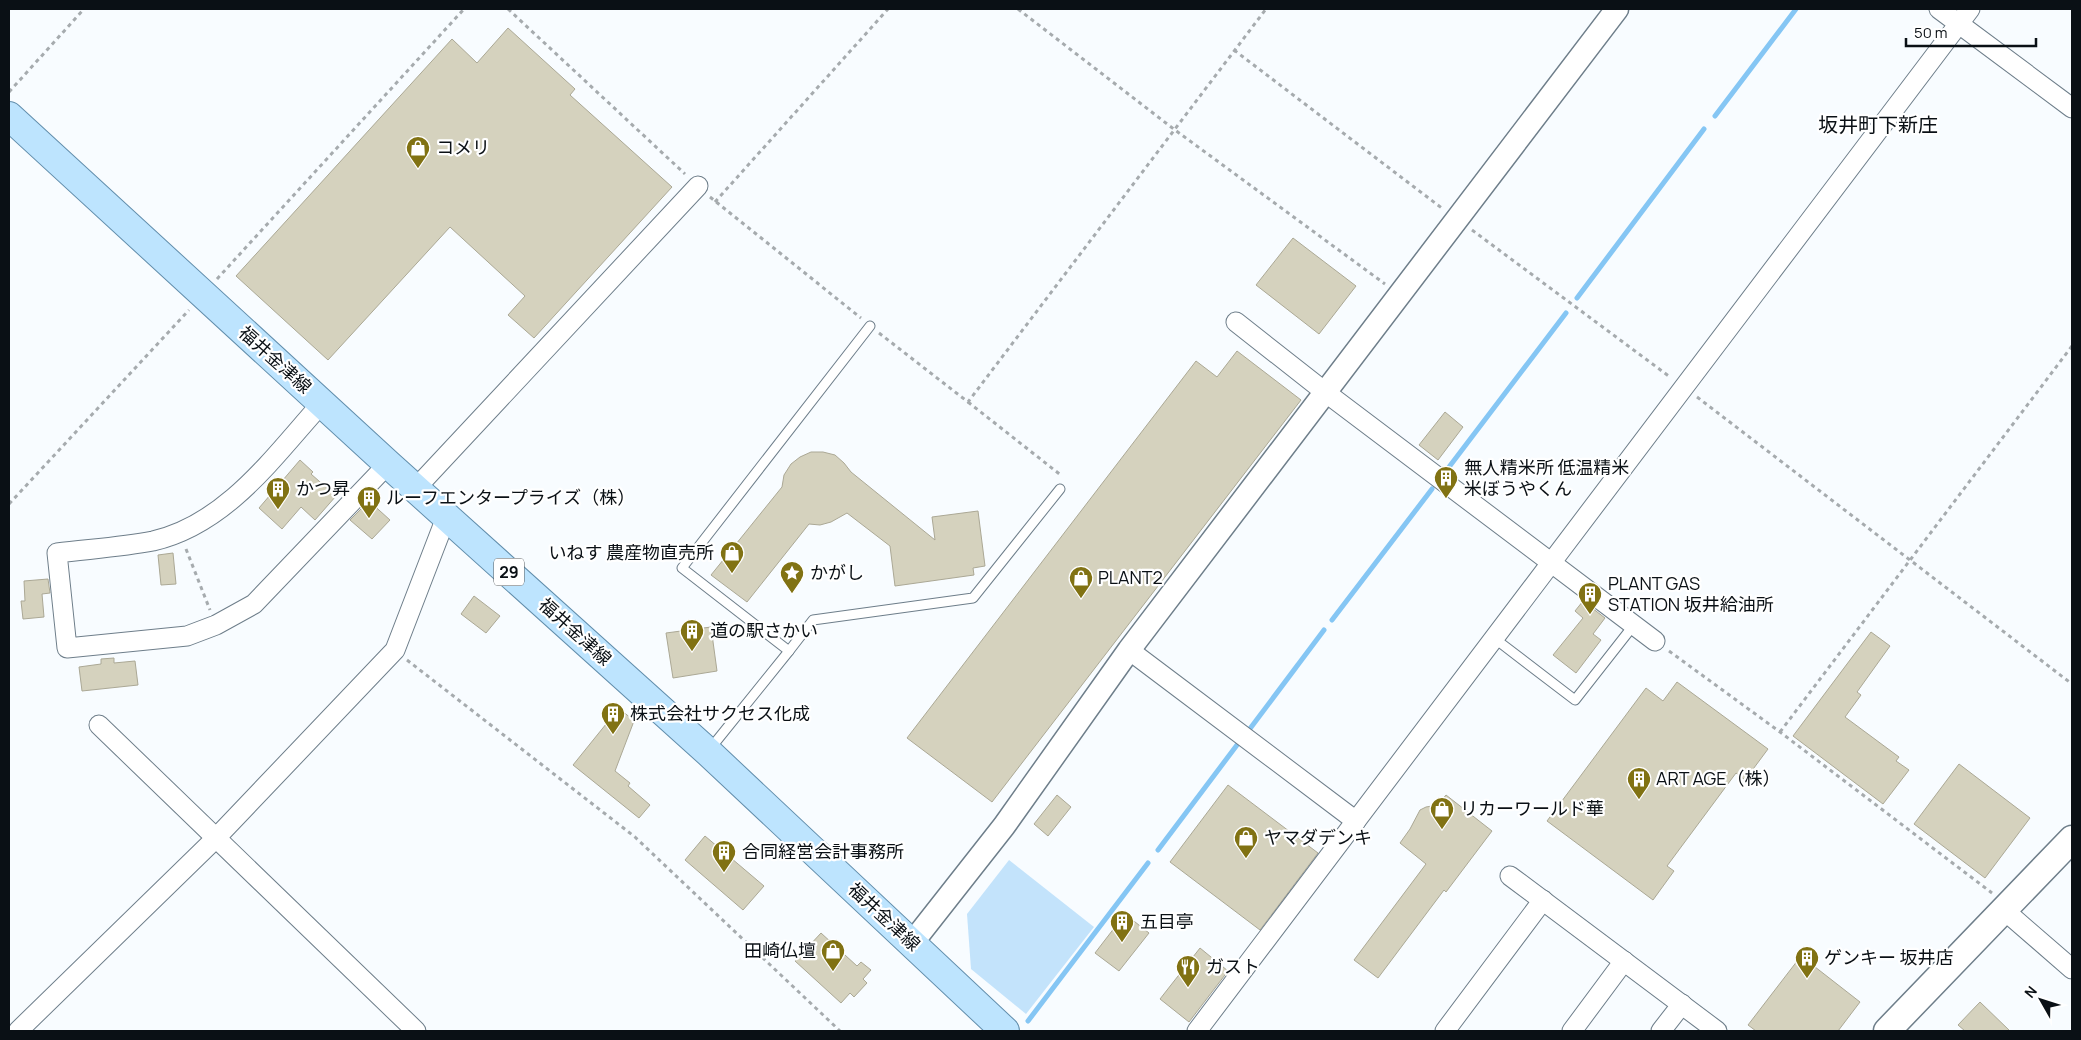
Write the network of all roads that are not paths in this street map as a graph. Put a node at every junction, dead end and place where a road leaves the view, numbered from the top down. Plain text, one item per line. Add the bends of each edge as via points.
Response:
1 (1617, 9) edge
2 (1939, 9) edge
3 (1964, 16) edge
4 (2072, 108) edge
5 (9, 116) edge
6 (698, 186) dead end
7 (1236, 322) dead end
8 (870, 326) road end
9 (1325, 392) junction
10 (322, 403) junction
11 (388, 464) junction
12 (416, 488) junction
13 (1060, 489) dead end
14 (446, 515) junction
15 (1552, 564) junction
16 (1633, 626) junction
17 (1494, 638) junction
18 (1655, 641) road end
19 (1129, 650) junction
20 (789, 651) junction
21 (99, 725) dead end
22 (708, 752) junction
23 (1356, 821) junction
24 (215, 838) junction
25 (2072, 839) edge
26 (1510, 876) dead end
27 (1543, 900) junction
28 (2006, 908) junction
29 (912, 943) junction
30 (1624, 961) junction
31 (2072, 969) edge
32 (1682, 1004) junction
33 (1577, 1029) edge
34 (18, 1031) edge
35 (416, 1031) edge
36 (1005, 1031) edge
37 (1197, 1031) edge
38 (1445, 1031) edge
39 (1661, 1031) edge
40 (1717, 1031) edge
41 (1887, 1031) edge

1 - 9 street
2 - 3 street
3 - 4 street
3 - 15 street
5 - 10 main road, 福井金津線 / 29
6 - 12 street
7 - 9 street
8 - 20 lane via 682,568
9 - 15 street
9 - 19 street
10 - 11 main road, 福井金津線 / 29
10 - 11 street via 237,497 198,524 153,540 58,553 66,648 187,636 216,625 254,604
11 - 12 main road, 福井金津線 / 29
12 - 14 main road, 福井金津線 / 29
13 - 20 lane via 973,598 813,620
14 - 22 main road, 福井金津線 / 29
14 - 24 street via 395,650
15 - 16 street
15 - 17 street
16 - 17 lane via 1576,700
16 - 18 street
17 - 23 street
19 - 23 street
19 - 29 street via 1004,826
20 - 22 lane
21 - 24 street
22 - 29 main road, 福井金津線 / 29
23 - 37 street
24 - 34 street
24 - 35 street
25 - 28 main road
26 - 27 street
27 - 30 street
27 - 38 street
28 - 31 street
28 - 41 main road
29 - 36 main road, 福井金津線 / 29
30 - 32 street
30 - 33 street
32 - 39 street
32 - 40 street

